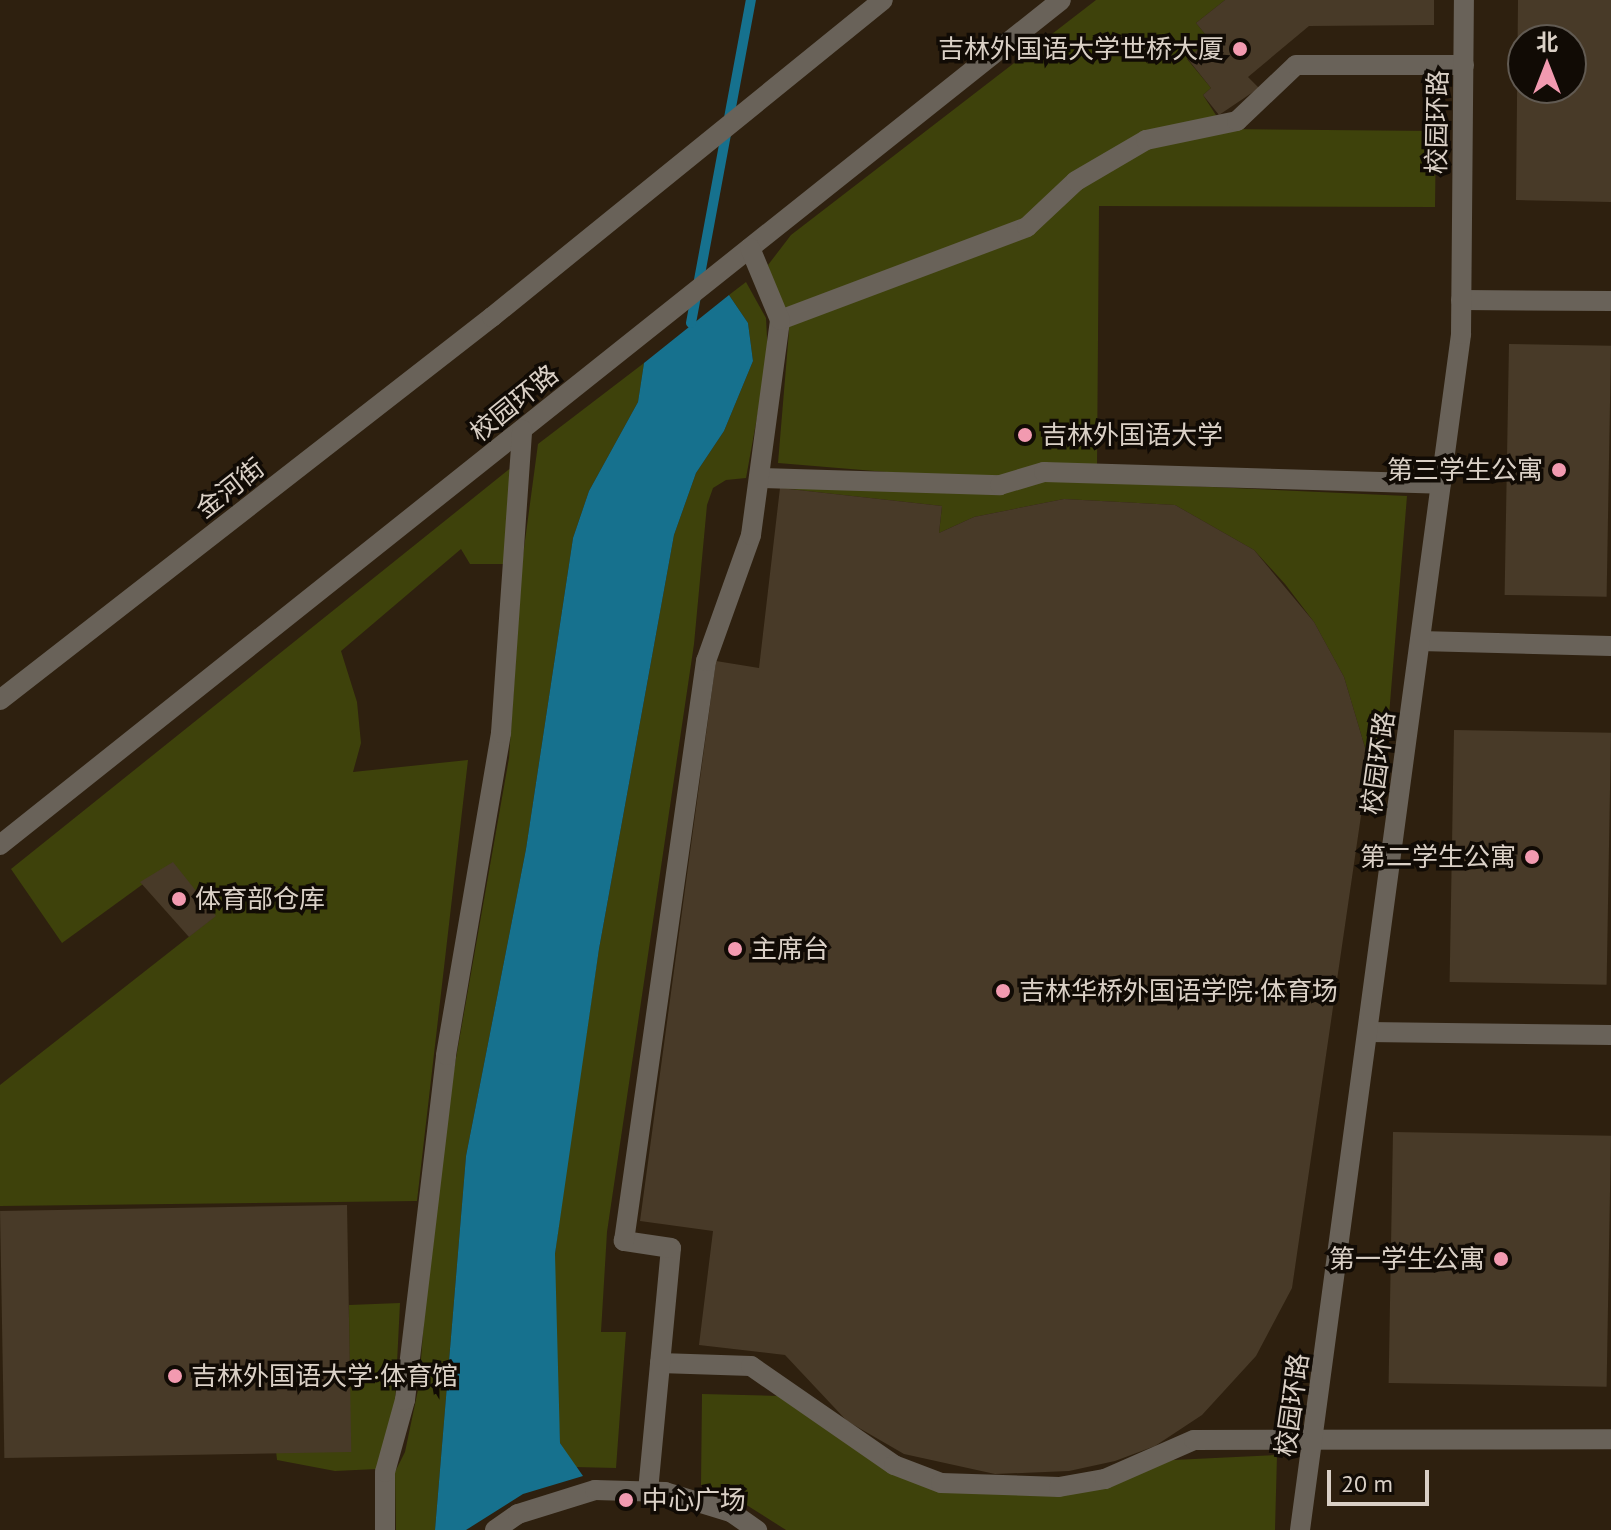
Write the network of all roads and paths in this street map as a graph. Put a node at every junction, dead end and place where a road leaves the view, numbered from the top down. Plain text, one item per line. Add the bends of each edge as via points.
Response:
1 (1061, 0) edge
2 (1464, 0) edge
3 (876, 5) edge
4 (1464, 65) junction
5 (750, 248) junction
6 (1461, 300) junction
7 (1611, 301) edge
8 (780, 320) junction
9 (522, 430) junction
10 (759, 478) junction
11 (1441, 484) junction
12 (1420, 641) junction
13 (1611, 646) edge
14 (0, 700) edge
15 (0, 845) edge
16 (1368, 1032) junction
17 (1611, 1035) edge
18 (660, 1363) junction
19 (1314, 1438) junction
20 (1611, 1439) edge
21 (648, 1491) junction
22 (385, 1530) edge
23 (495, 1530) edge
24 (757, 1530) edge
25 (1300, 1530) edge

1 - 5 street, 校园环路
2 - 4 street, 校园环路
3 - 14 street, 金河街 via 492,317
4 - 6 street, 校园环路
4 - 8 street via 1296,65 1237,121 1146,140 1076,181 1027,227
5 - 8 street
5 - 9 street, 校园环路
6 - 7 street
6 - 11 street, 校园环路
8 - 10 street
9 - 15 street, 校园环路
9 - 22 street via 501,733 446,1055 405,1400 385,1472
10 - 11 street via 1000,485 1044,472
10 - 18 street via 751,535 706,661 624,1241 671,1248
11 - 12 street, 校园环路
12 - 13 street
12 - 16 street, 校园环路
16 - 17 street
16 - 19 street, 校园环路
18 - 19 street via 751,1366 894,1465 941,1483 1059,1487 1105,1479 1194,1440
18 - 21 street
19 - 20 street
19 - 25 street, 校园环路
21 - 23 street via 595,1490 518,1514
21 - 24 street via 731,1512

